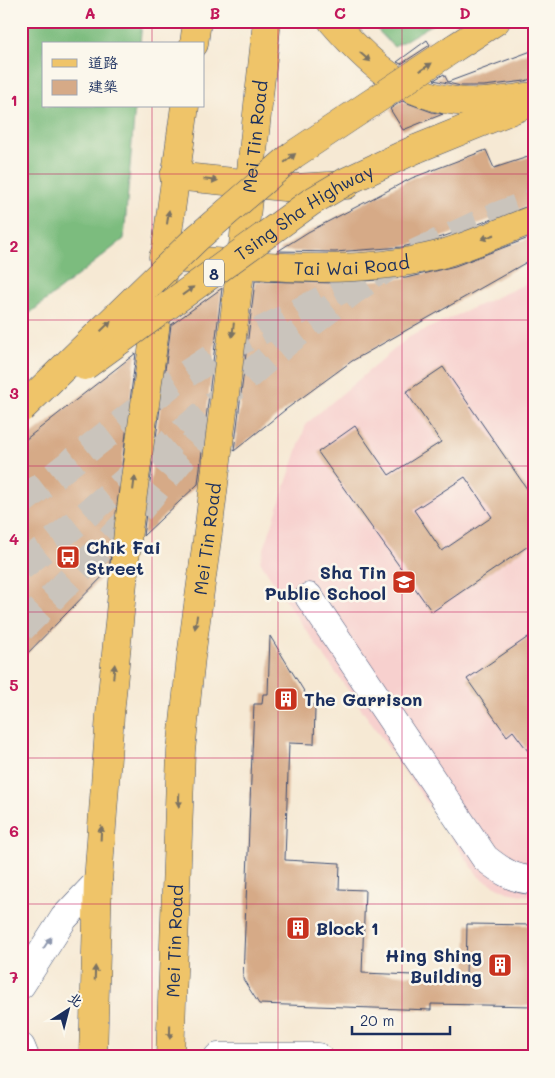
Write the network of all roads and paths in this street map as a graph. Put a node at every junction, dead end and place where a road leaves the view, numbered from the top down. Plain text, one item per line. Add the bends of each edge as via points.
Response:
1 (197, 21) edge
2 (267, 21) edge
3 (332, 21) edge
4 (496, 21) edge
5 (194, 42) edge
6 (534, 96) edge
7 (534, 101) edge
8 (534, 106) edge
9 (185, 108) edge
10 (174, 176) junction
11 (248, 184) junction
12 (534, 219) edge
13 (163, 257) junction
14 (240, 264) junction
15 (21, 411) edge
16 (309, 597) dead end
17 (534, 880) edge
18 (98, 882) junction
19 (21, 985) edge
20 (21, 1048) edge
21 (25, 1057) edge
22 (93, 1057) edge
23 (170, 1057) edge
24 (218, 1057) edge
25 (318, 1057) edge

1 - 5 main road
2 - 11 main road, Mei Tin Road
3 -> 6 main road via 355,49 408,89 442,100 484,102
15 -> 4 main road, bridge via 196,238 293,155
15 -> 7 main road, Tsing Sha Highway / 8, bridge via 311,202 352,178
8 - 11 main road via 412,165 356,184 294,188
9 - 10 main road
10 -> 11 main road
13 -> 10 main road
11 - 14 main road, Mei Tin Road
12 -> 14 main road, Tai Wai Road via 438,255 388,263 289,268
13 - 14 main road, Tai Wai Road
18 -> 13 main road via 124,564
14 -> 23 main road, Mei Tin Road via 181,751
16 - 17 street via 485,858 502,872
19 -> 18 street via 64,918
22 -> 18 main road
20 - 21 street
24 - 25 street

